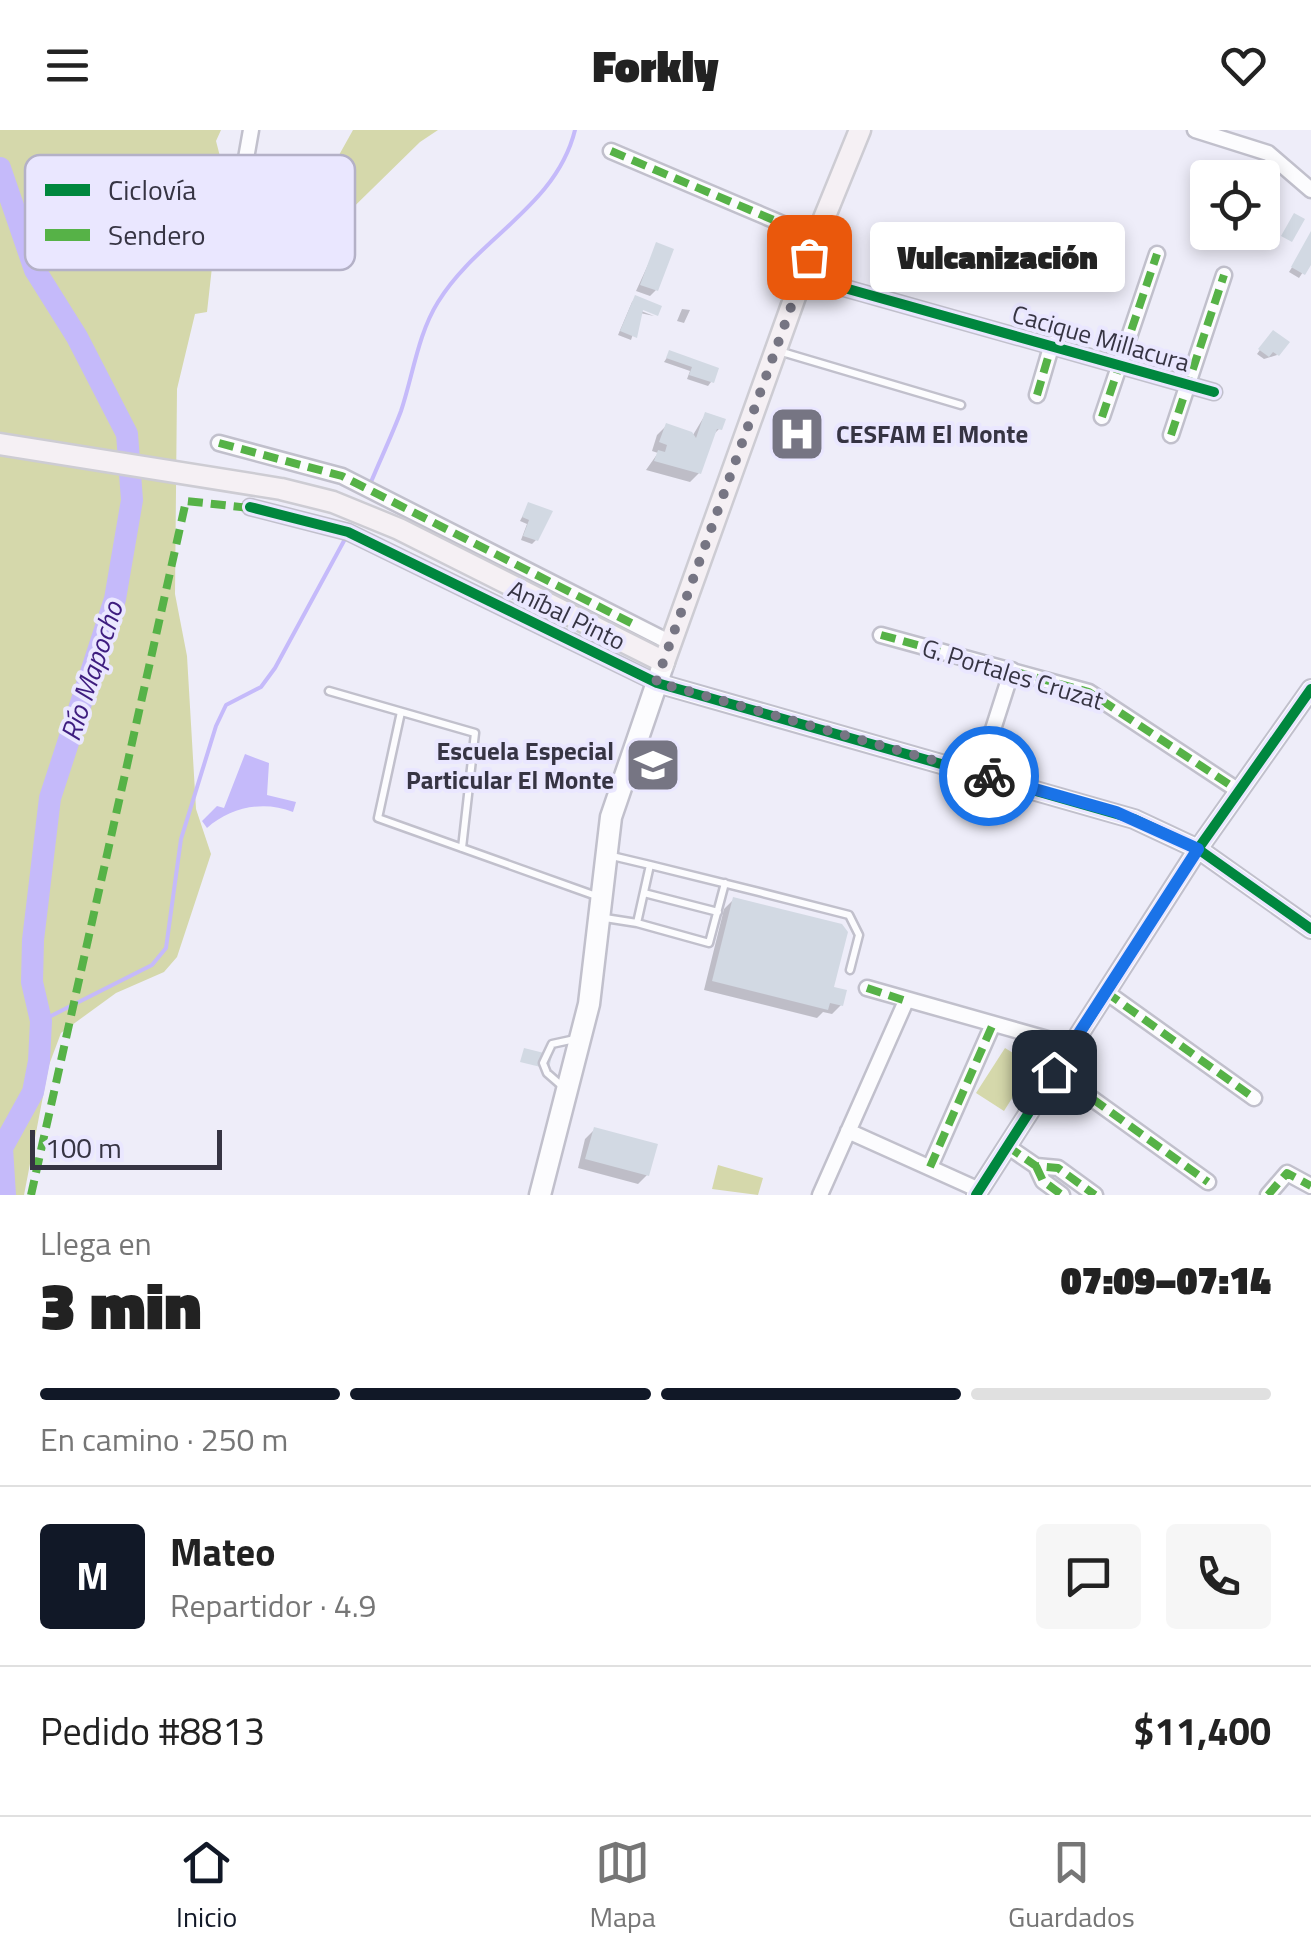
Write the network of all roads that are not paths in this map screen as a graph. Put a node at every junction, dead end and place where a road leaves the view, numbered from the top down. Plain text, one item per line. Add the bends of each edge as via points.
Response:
1 (251, 130) edge
2 (860, 130) edge
3 (1194, 130) edge
4 (611, 151) dead end
5 (247, 155) edge
6 (1311, 190) edge
7 (816, 238) junction
8 (1157, 254) dead end
9 (1224, 275) dead end
10 (802, 276) junction
11 (1052, 344) junction
12 (776, 350) junction
13 (1120, 364) junction
14 (1188, 384) junction
15 (1214, 392) dead end
16 (1037, 395) dead end
17 (961, 405) dead end
18 (1102, 417) dead end
19 (1171, 435) dead end
20 (220, 443) dead end
21 (0, 444) edge
22 (250, 507) dead end
23 (635, 624) junction
24 (881, 636) dead end
25 (662, 653) junction
26 (1012, 670) junction
27 (656, 682) junction
28 (1311, 689) edge
29 (329, 691) dead end
30 (401, 712) junction
31 (979, 773) junction
32 (1239, 791) junction
33 (462, 848) junction
34 (1198, 849) junction
35 (604, 854) junction
36 (650, 865) junction
37 (725, 883) junction
38 (644, 893) junction
39 (599, 907) junction
40 (718, 912) junction
41 (637, 924) junction
42 (1311, 929) edge
43 (850, 970) dead end
44 (867, 988) dead end
45 (1106, 992) junction
46 (906, 1000) junction
47 (993, 1024) junction
48 (581, 1039) junction
49 (1072, 1046) junction
50 (1054, 1072) junction
51 (567, 1090) junction
52 (1254, 1098) dead end
53 (848, 1131) junction
54 (1007, 1146) junction
55 (1036, 1166) junction
56 (930, 1167) junction
57 (1208, 1182) dead end
58 (1311, 1186) edge
59 (977, 1192) edge
60 (540, 1195) edge
61 (820, 1195) edge
62 (1062, 1195) edge
63 (1095, 1195) edge
64 (1268, 1195) edge

1 - 5 street
2 - 7 main road
3 - 6 street via 1268,153
4 - 7 street
7 - 10 main road
8 - 13 street
9 - 14 street
10 - 11 street, Cacique Millacura
10 - 12 main road
11 - 13 street, Cacique Millacura
11 - 16 street
12 - 17 lane
12 - 25 main road
13 - 14 street, Cacique Millacura
13 - 18 street
14 - 15 street, Cacique Millacura
14 - 19 street
20 - 23 street, Aníbal Pinto via 342,476
21 - 25 main road, Aníbal Pinto via 303,494 361,512
22 - 27 street, Aníbal Pinto via 340,529
23 - 25 street, Aníbal Pinto
23 - 25 street, Aníbal Pinto
24 - 26 street, G. Portales Cruzat
25 - 27 main road
26 - 31 street
26 - 32 street, G. Portales Cruzat via 1110,702
27 - 31 street, Aníbal Pinto
27 - 35 main road
28 - 32 street
29 - 30 lane
30 - 33 lane via 475,733
30 - 33 lane via 378,818
31 - 34 street, Aníbal Pinto via 1116,812
32 - 34 street
33 - 39 lane
34 - 42 street, Aníbal Pinto
34 - 45 street
35 - 36 lane
35 - 39 main road
36 - 37 lane
36 - 38 lane
37 - 40 lane
37 - 43 lane via 849,916 860,935
38 - 40 lane
38 - 41 lane
39 - 41 lane
39 - 48 main road
40 - 41 lane via 710,943
44 - 46 street
45 - 49 street
45 - 52 street
46 - 47 street
46 - 53 street
47 - 49 street
47 - 56 street
48 - 51 main road
48 - 51 lane via 555,1042 545,1055 547,1073
49 - 50 street
50 - 54 street
50 - 57 street
51 - 60 main road
53 - 56 street
53 - 61 street
54 - 55 street
54 - 59 street
55 - 62 street via 1042,1181
55 - 63 street via 1054,1166
56 - 59 street
58 - 64 street via 1287,1173

